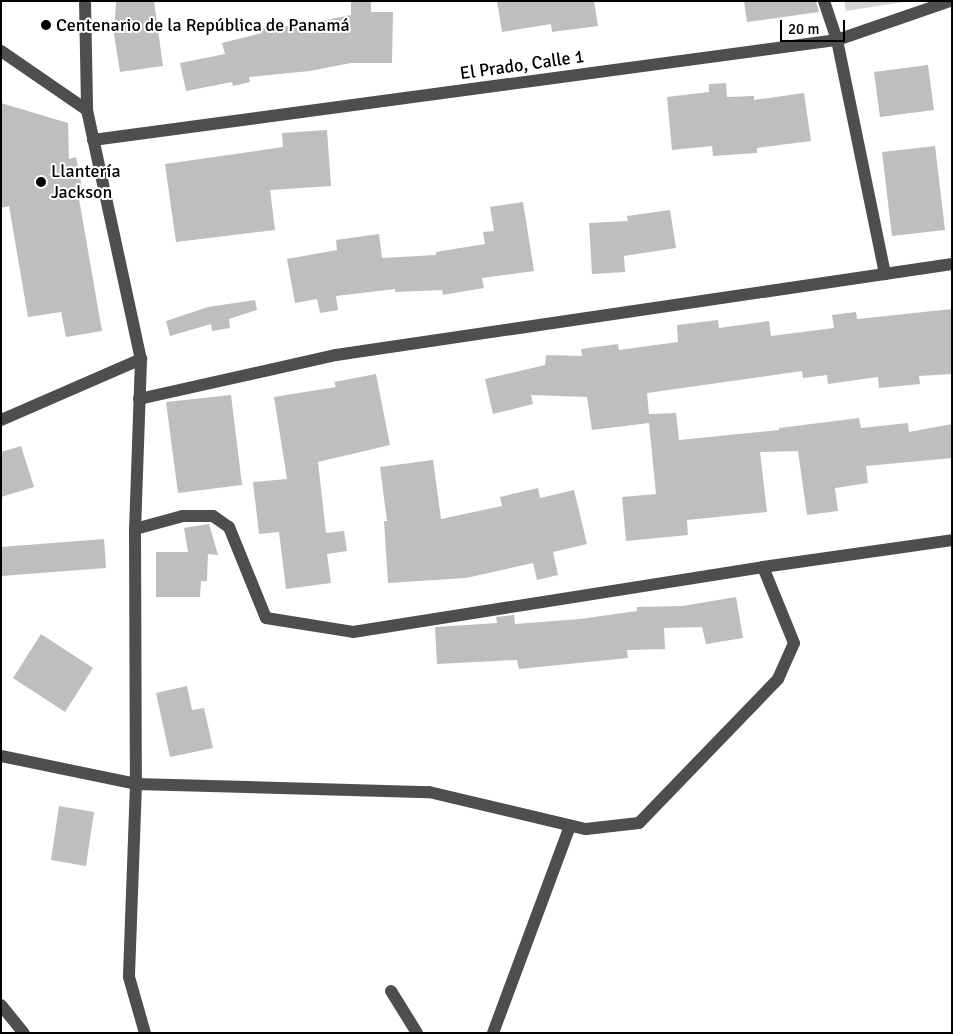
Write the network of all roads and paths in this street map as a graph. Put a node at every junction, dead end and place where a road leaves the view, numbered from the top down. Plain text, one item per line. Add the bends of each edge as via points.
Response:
1 (85, 1) edge
2 (824, 1) edge
3 (950, 1) edge
4 (836, 40) junction
5 (1, 51) edge
6 (87, 110) junction
7 (93, 140) junction
8 (952, 264) edge
9 (885, 274) junction
10 (141, 359) junction
11 (139, 399) junction
12 (1, 420) edge
13 (135, 529) junction
14 (952, 540) edge
15 (763, 567) junction
16 (1, 756) edge
17 (136, 784) junction
18 (570, 826) junction
19 (391, 991) dead end
20 (1, 1005) edge
21 (24, 1033) edge
22 (145, 1033) edge
23 (417, 1033) edge
24 (493, 1033) edge

1 - 6 street
2 - 4 street
3 - 4 street, El Prado, Calle 1
4 - 7 street, El Prado, Calle 1
4 - 9 street
5 - 6 street
6 - 7 street
7 - 10 street
8 - 9 street
9 - 11 street via 336,355
10 - 11 street
10 - 12 street
11 - 13 street
13 - 15 street via 182,516 213,516 229,527 266,618 353,632
13 - 17 street
14 - 15 street
15 - 18 street via 794,644 778,678 639,823 586,829
16 - 17 street
17 - 18 street via 429,792
17 - 22 street via 129,977
18 - 24 street
19 - 23 street
20 - 21 street

